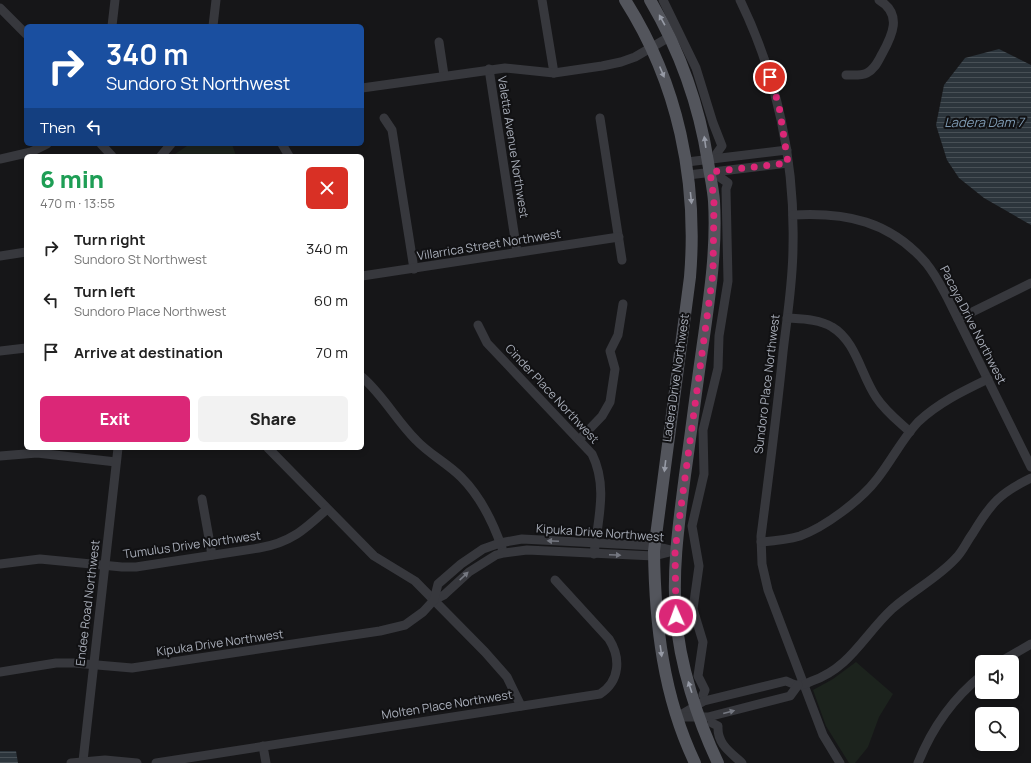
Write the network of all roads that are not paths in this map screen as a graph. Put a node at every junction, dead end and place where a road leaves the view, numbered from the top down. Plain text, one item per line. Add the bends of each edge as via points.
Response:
1 (115, 0) edge
2 (216, 0) edge
3 (542, 0) edge
4 (625, 0) edge
5 (650, 0) edge
6 (663, 0) edge
7 (740, 0) edge
8 (879, 0) edge
9 (0, 8) edge
10 (112, 24) edge
11 (213, 24) edge
12 (24, 32) edge
13 (670, 36) junction
14 (439, 42) dead end
15 (652, 48) junction
16 (489, 69) junction
17 (554, 73) junction
18 (444, 75) junction
19 (846, 75) dead end
20 (364, 88) edge
21 (384, 118) dead end
22 (600, 118) dead end
23 (43, 146) edge
24 (103, 146) edge
25 (787, 150) junction
26 (110, 154) edge
27 (713, 156) junction
28 (0, 159) edge
29 (687, 162) junction
30 (788, 163) junction
31 (710, 172) junction
32 (688, 175) junction
33 (721, 178) dead end
34 (793, 214) junction
35 (619, 237) junction
36 (24, 252) edge
37 (517, 252) junction
38 (0, 256) edge
39 (622, 260) dead end
40 (414, 269) junction
41 (364, 276) edge
42 (1031, 283) edge
43 (623, 304) dead end
44 (787, 318) junction
45 (958, 319) junction
46 (478, 325) dead end
47 (24, 348) edge
48 (0, 351) edge
49 (364, 379) edge
50 (988, 379) junction
51 (910, 432) junction
52 (580, 439) junction
53 (118, 450) edge
54 (270, 450) edge
55 (0, 456) edge
56 (116, 462) junction
57 (1031, 467) edge
58 (1031, 478) edge
59 (202, 499) dead end
60 (327, 509) junction
61 (761, 542) junction
62 (500, 543) junction
63 (595, 543) junction
64 (655, 551) junction
65 (675, 551) junction
66 (504, 553) junction
67 (594, 554) junction
68 (212, 555) junction
69 (0, 564) edge
70 (104, 566) junction
71 (554, 580) dead end
72 (434, 600) junction
73 (1031, 644) edge
74 (1012, 655) edge
75 (93, 664) junction
76 (0, 672) edge
77 (975, 681) edge
78 (801, 685) junction
79 (699, 700) junction
80 (521, 706) junction
81 (677, 717) junction
82 (706, 720) junction
83 (263, 746) junction
84 (83, 761) junction
85 (71, 763) edge
86 (137, 763) edge
87 (156, 763) edge
88 (266, 763) edge
89 (695, 763) edge
90 (718, 763) edge
91 (742, 763) edge
92 (840, 763) edge
93 (918, 763) edge

1 - 10 street
2 - 11 street
3 - 17 street
4 - 15 main road, Ladera Drive Northwest
13 -> 5 main road, Ladera Drive Northwest
6 - 27 street via 686,45 722,146
7 - 25 street, Sundoro Place Northwest via 774,89
8 - 19 street via 889,8 893,19 890,42 869,72 863,75
9 - 12 street
13 - 15 street
27 -> 13 main road, Ladera Drive Northwest via 704,136 694,97
14 - 18 street
15 - 17 street via 621,62
15 -> 29 main road, Ladera Drive Northwest via 666,80
16 - 17 street
16 - 18 street
16 - 37 street, Valetta Avenue Northwest
18 - 20 street
21 - 40 street via 392,130
22 - 35 street
23 - 28 street via 31,152
24 - 26 street
25 - 27 street
25 - 30 street, Sundoro Place Northwest
27 - 29 street
27 - 31 main road, Ladera Drive Northwest
29 - 32 main road, Ladera Drive Northwest
30 - 31 street
30 - 34 street, Sundoro Place Northwest
31 - 32 street
31 - 65 main road, Ladera Drive Northwest via 714,199 713,273
32 -> 64 main road, Ladera Drive Northwest via 693,244
33 - 79 street via 728,182 728,281 719,336 718,368 703,430 704,474 692,526 699,566 693,604 703,642 698,676 706,690
34 - 44 street, Sundoro Place Northwest via 792,271
34 - 45 street, Pacaya Drive Northwest via 815,213 863,220 899,240 918,254 927,265
35 - 37 street, Villarrica Street Northwest
35 - 39 street
36 - 38 street
37 - 40 street, Villarrica Street Northwest
40 - 41 street, Villarrica Street Northwest
42 - 45 street
43 - 52 street via 618,335 610,351 615,370 610,402 602,416
44 - 51 street via 827,324 839,333 849,345 879,402
44 - 61 street, Sundoro Place Northwest
45 - 50 street, Pacaya Drive Northwest
46 - 52 street, Cinder Place Northwest via 487,343
47 - 48 street
49 - 62 street via 383,398 416,441 461,477 487,511
50 - 51 street via 950,398 927,414
50 - 57 street, Pacaya Drive Northwest
51 - 61 street via 876,480 853,502 826,522 800,536
52 - 63 street, Cinder Place Northwest via 592,454 601,479
53 - 56 street, Endee Road Northwest
54 - 60 street
55 - 56 street via 37,453
56 - 70 street, Endee Road Northwest
58 - 78 street via 996,499 957,557 891,610 846,662 824,677
59 - 68 street
60 - 68 street, Tumulus Drive Northwest via 300,534 276,546
60 - 72 street via 374,556 415,581
61 - 78 street, Sundoro Place Northwest via 762,564 768,590
63 -> 62 street, Kipuka Drive Northwest via 522,539
62 - 66 street
62 - 72 street, Kipuka Drive Northwest via 483,549 461,564 438,584
63 - 64 street, Kipuka Drive Northwest
63 - 67 street, Cinder Place Northwest
64 - 65 street, Kipuka Drive Northwest
67 -> 64 street, Kipuka Drive Northwest
64 -> 81 main road, Ladera Drive Northwest via 654,586 661,654
79 -> 65 main road, Ladera Drive Northwest via 685,671 676,616
66 - 67 street, Kipuka Drive Northwest via 527,550
72 -> 66 street, Kipuka Drive Northwest via 444,595 468,572
68 - 70 street, Tumulus Drive Northwest via 136,567
69 - 70 street, Tumulus Drive Northwest via 40,559
70 - 75 street, Endee Road Northwest
71 - 80 street, Molten Place Northwest via 609,639 615,648 617,670 608,689 600,694
72 - 75 street, Kipuka Drive Northwest via 405,625 380,631 132,668
72 - 80 street via 507,677
73 - 74 street
75 - 76 street, Kipuka Drive Northwest via 56,663
75 - 84 street, Endee Road Northwest
77 - 93 street via 957,698 936,726
78 - 79 street via 786,681 704,701
82 -> 78 street via 790,696
78 - 92 street, Sundoro Place Northwest via 823,735
79 - 81 street
79 - 82 main road, Ladera Drive Northwest
80 - 83 street, Molten Place Northwest
81 - 82 street
81 - 89 main road, Ladera Drive Northwest
82 - 90 main road, Ladera Drive Northwest via 710,746
82 - 91 street via 718,726 722,745
83 - 87 street, Molten Place Northwest
83 - 88 street
84 - 85 street
84 - 86 street

